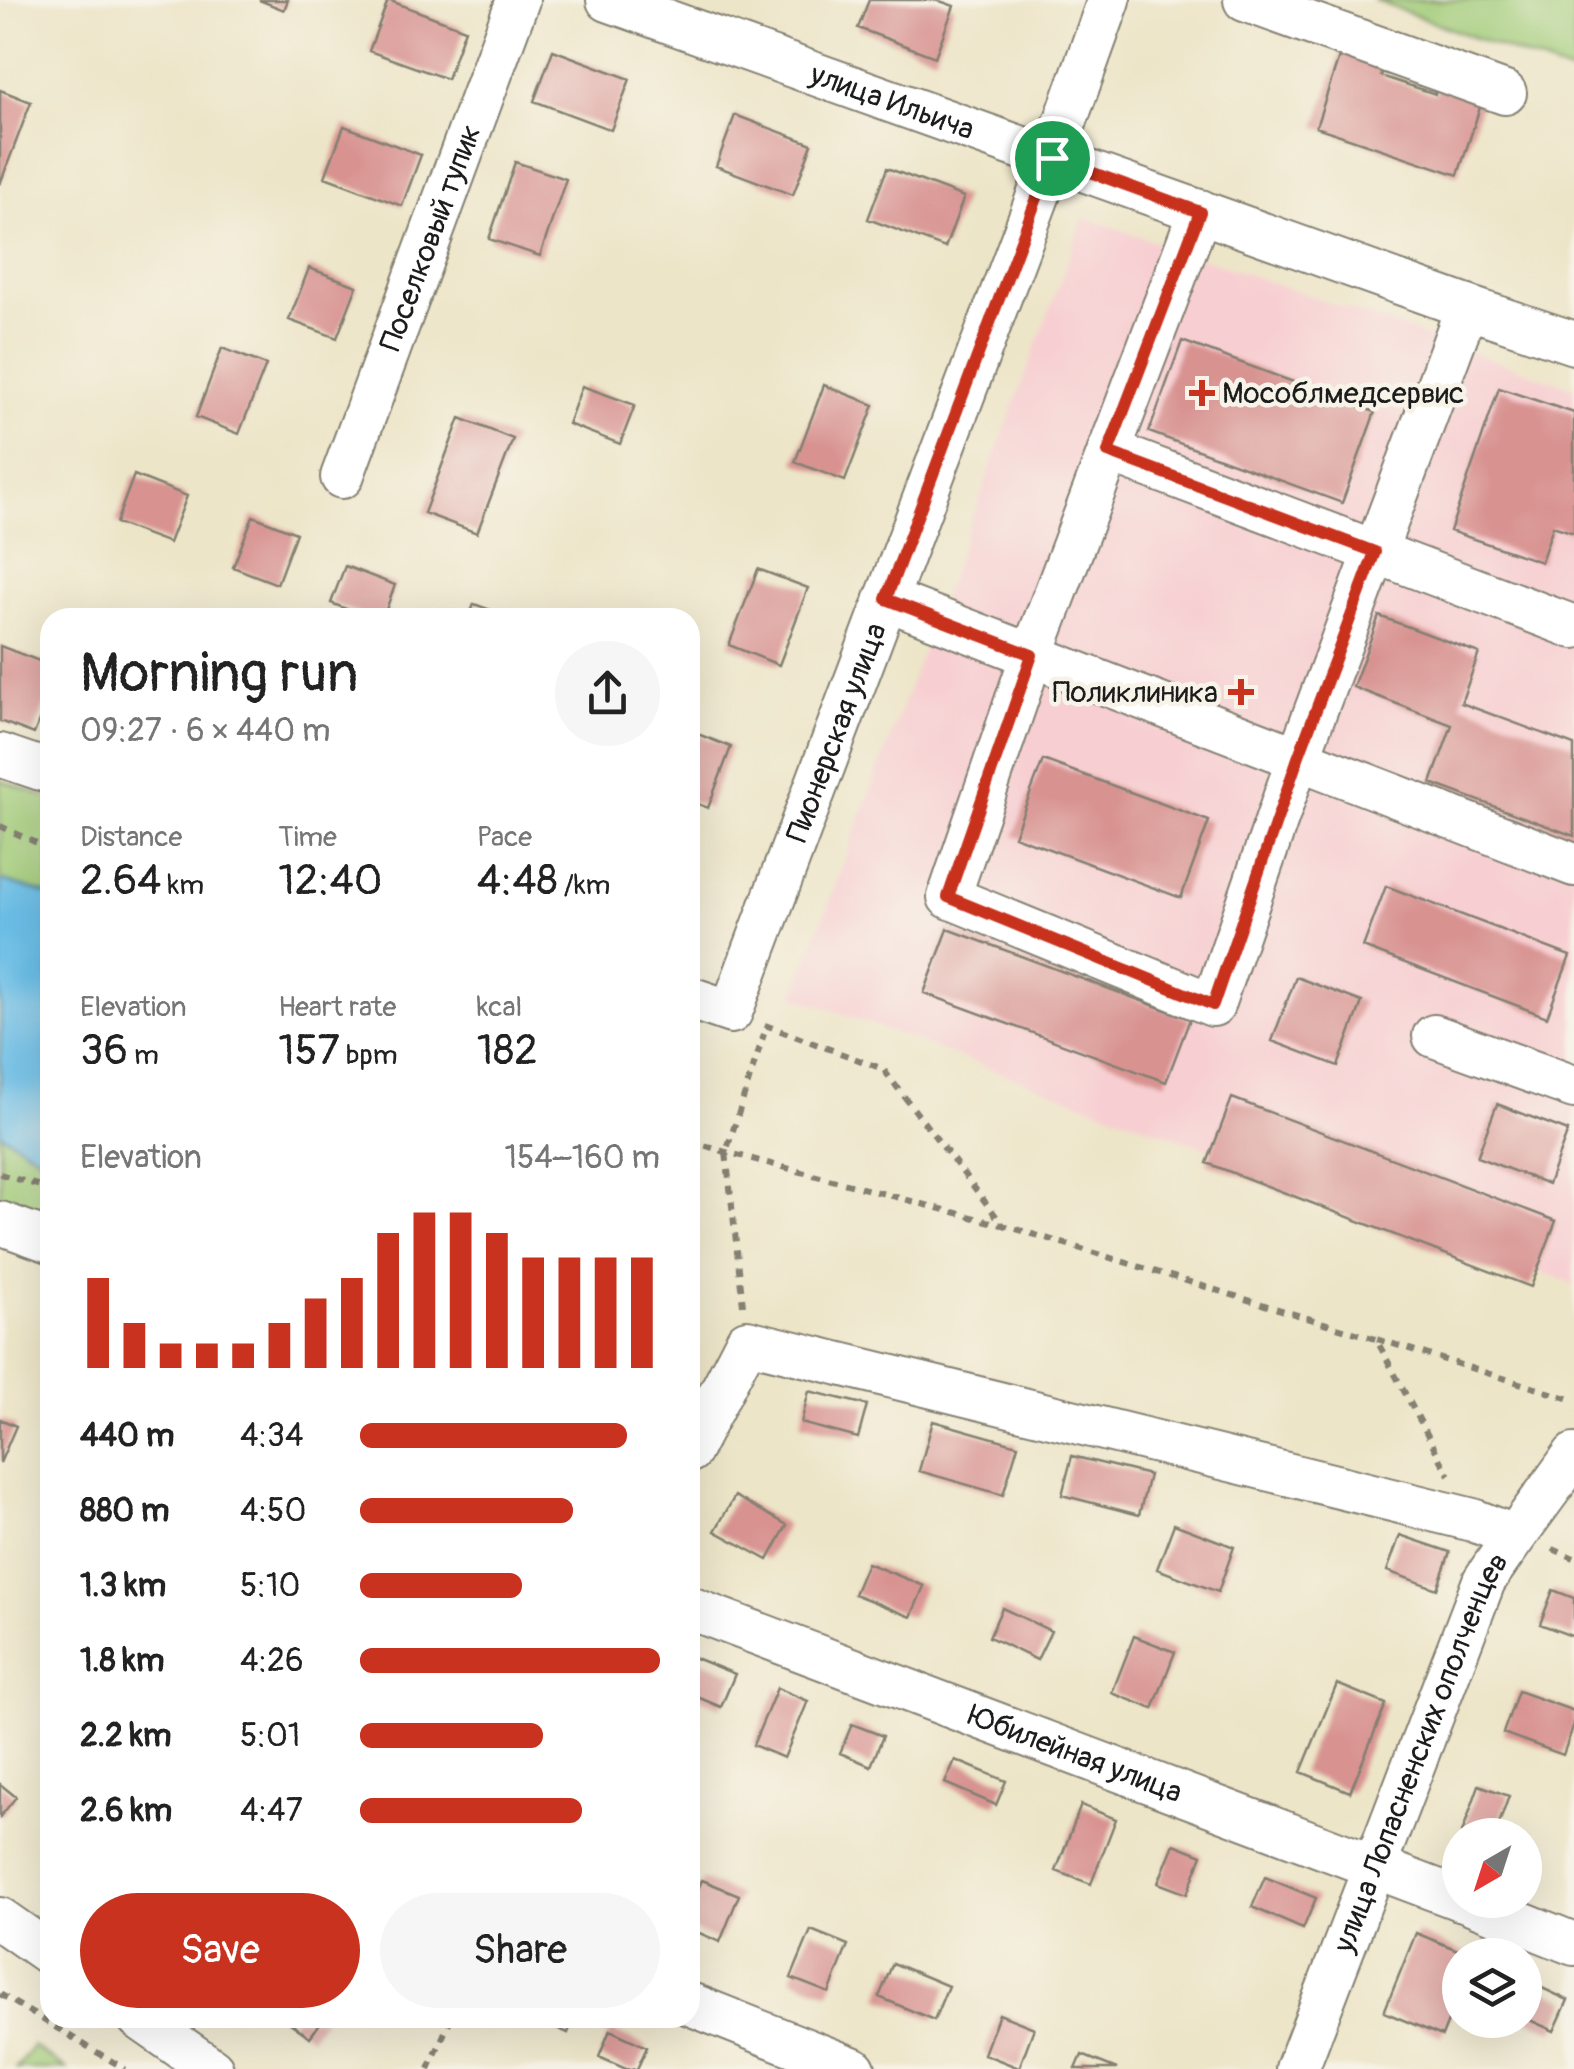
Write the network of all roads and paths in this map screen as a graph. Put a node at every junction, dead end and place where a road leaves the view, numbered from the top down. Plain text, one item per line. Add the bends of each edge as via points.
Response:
1 (518, 0) edge
2 (608, 0) edge
3 (1109, 0) edge
4 (1245, 0) edge
5 (1504, 94) dead end
6 (1052, 158) junction
7 (1200, 212) junction
8 (1467, 307) junction
9 (1574, 343) edge
10 (1108, 452) junction
11 (342, 476) dead end
12 (1375, 552) junction
13 (886, 599) junction
14 (1574, 627) edge
15 (1032, 655) junction
16 (0, 755) edge
17 (1298, 758) junction
18 (40, 769) edge
19 (0, 826) edge
20 (40, 844) edge
21 (1574, 865) edge
22 (700, 1002) edge
23 (749, 1019) junction
24 (1434, 1036) dead end
25 (1574, 1087) edge
26 (700, 1144) edge
27 (726, 1152) junction
28 (0, 1174) edge
29 (40, 1186) edge
30 (0, 1223) edge
31 (1003, 1225) junction
32 (40, 1237) edge
33 (1376, 1339) junction
34 (746, 1341) junction
35 (1574, 1400) edge
36 (700, 1431) edge
37 (1574, 1454) edge
38 (1559, 1504) edge
39 (1473, 1520) junction
40 (1514, 1536) junction
41 (700, 1612) edge
42 (1374, 1865) junction
43 (1442, 1891) edge
44 (1509, 1918) edge
45 (0, 1919) edge
46 (1574, 1944) edge
47 (40, 1947) edge
48 (0, 1994) edge
49 (700, 2008) edge
50 (40, 2018) edge
51 (57, 2028) edge
52 (153, 2028) edge
53 (447, 2028) edge
54 (125, 2069) edge
55 (212, 2069) edge
56 (429, 2069) edge
57 (854, 2069) edge
58 (1297, 2069) edge

1 - 11 street, Поселковый тупик
2 - 6 street, улица Ильича
3 - 6 street, Пионерская улица
4 - 5 street
6 - 7 street, улица Ильича
6 - 13 street, Пионерская улица
7 - 8 street, улица Ильича
7 - 10 street
8 - 9 street, улица Ильича
8 - 12 street
10 - 12 street
10 - 15 street
12 - 14 street
12 - 17 street
13 - 15 street
13 - 23 street, Пионерская улица
15 - 17 street
15 - 17 street via 948,897 1213,1005
16 - 18 street
17 - 21 street
19 - 20 path
22 - 23 street
23 - 27 path
23 - 31 path via 884,1068
24 - 25 street
26 - 27 path
27 - 31 path
27 - 34 path
28 - 29 path
30 - 32 street
31 - 33 path
33 - 35 path
33 - 39 path
34 - 36 street
34 - 39 street
37 - 38 street, улица Лопасненских ополченцев
38 - 40 street, улица Лопасненских ополченцев
39 - 40 street
40 - 42 street, улица Лопасненских ополченцев via 1484,1581
41 - 42 street, Юбилейная улица
42 - 43 street, Юбилейная улица
42 - 58 street, улица Лопасненских ополченцев
44 - 46 street, Юбилейная улица
45 - 47 street
48 - 50 path
49 - 57 street
51 - 54 path
52 - 55 street
53 - 56 path

